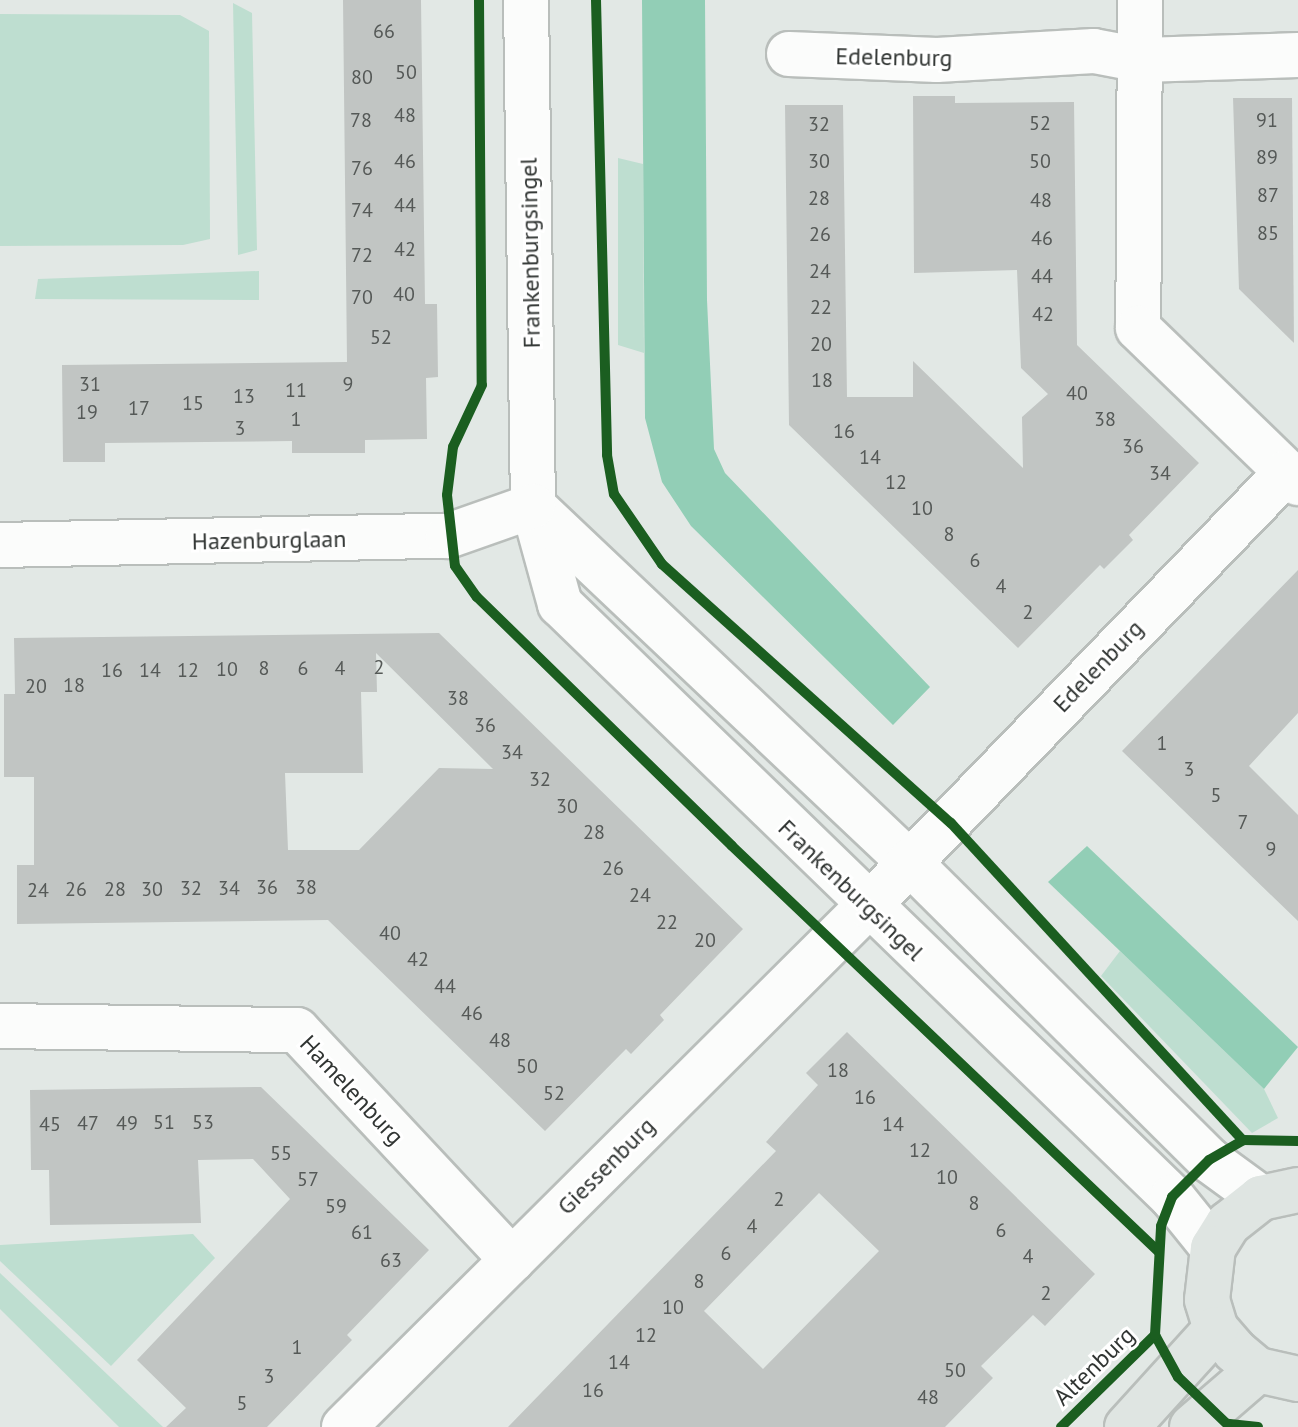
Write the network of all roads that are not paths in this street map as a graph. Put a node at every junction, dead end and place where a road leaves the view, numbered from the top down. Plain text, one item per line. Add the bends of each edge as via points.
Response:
1 (526, 0) edge
2 (1140, 0) edge
3 (789, 54) dead end
4 (1298, 55) edge
5 (1142, 60) junction
6 (1293, 477) edge
7 (533, 506) junction
8 (0, 545) edge
9 (909, 862) junction
10 (868, 906) junction
11 (0, 1026) edge
12 (1279, 1194) edge
13 (1213, 1248) junction
14 (512, 1260) junction
15 (1216, 1329) junction
16 (1278, 1374) edge
17 (344, 1427) edge
18 (1127, 1427) edge
19 (1192, 1427) edge

1 - 7 street, Frankenburgsingel
2 - 5 street, Edelenburg
3 - 5 street, Edelenburg via 937,60 1094,51
4 - 5 street, Edelenburg
5 - 6 street, Edelenburg via 1138,328
6 - 9 street, Edelenburg
7 - 8 street, Hazenburglaan via 448,536
7 - 9 street
7 - 10 street, Frankenburgsingel via 560,604
9 - 10 street, Edelenburg
9 - 12 street via 1209,1160
10 - 13 street, Frankenburgsingel via 1172,1197
10 - 14 street, Giessenburg
11 - 14 street, Hamelenburg via 297,1030
12 - 13 main road via 1228,1224
13 - 15 main road via 1207,1300
14 - 17 street, Giessenburg
15 - 16 main road
15 - 18 main road
16 - 19 main road

